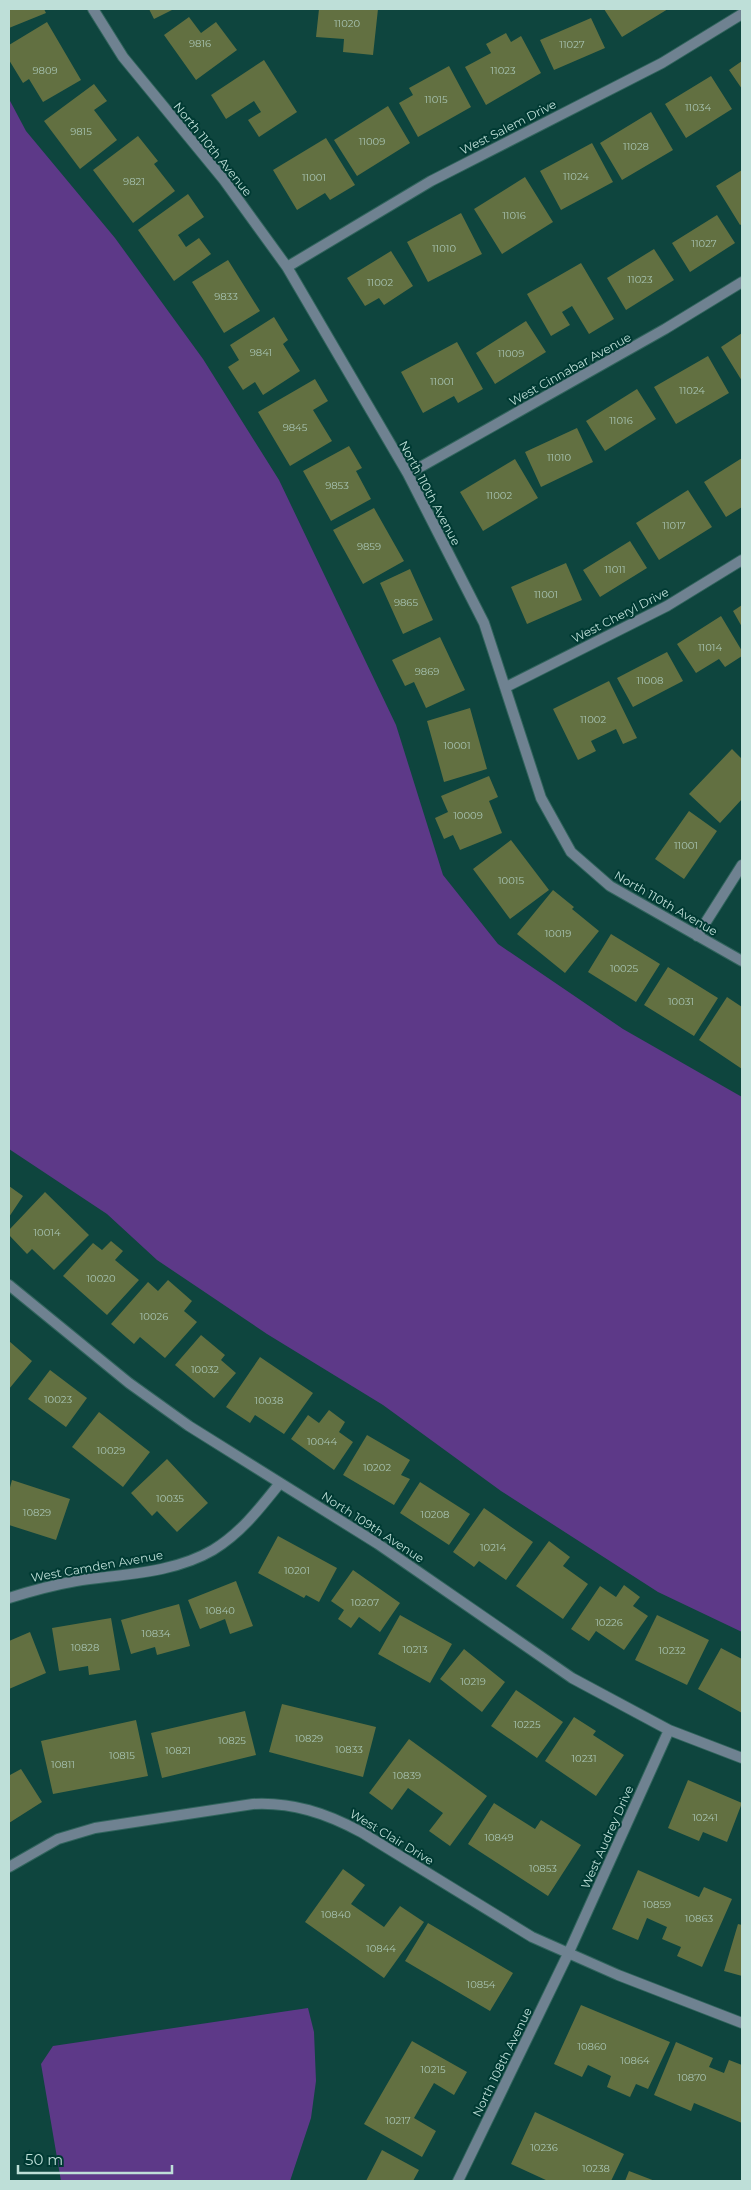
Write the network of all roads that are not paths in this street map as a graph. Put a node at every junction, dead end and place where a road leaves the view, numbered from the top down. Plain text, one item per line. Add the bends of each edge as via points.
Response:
1 (93, 9) edge
2 (742, 14) edge
3 (287, 267) junction
4 (742, 282) edge
5 (408, 474) junction
6 (742, 560) edge
7 (506, 687) junction
8 (742, 865) edge
9 (697, 936) junction
10 (742, 961) edge
11 (9, 1285) edge
12 (280, 1483) junction
13 (9, 1598) edge
14 (669, 1730) junction
15 (742, 1758) edge
16 (9, 1867) edge
17 (568, 1954) junction
18 (742, 2023) edge
19 (458, 2181) edge

1 - 3 street, North 110th Avenue via 123,58 224,180
2 - 3 street, West Salem Drive via 662,63 431,181
3 - 5 street, North 110th Avenue
4 - 5 street, West Cinnabar Avenue
5 - 7 street, North 110th Avenue via 484,623
6 - 7 street, West Cheryl Drive via 667,606
7 - 9 street, North 110th Avenue via 541,798 571,852 610,886
8 - 9 street
9 - 10 street, North 110th Avenue
11 - 12 street, North 109th Avenue via 129,1383
12 - 13 street, West Camden Avenue via 242,1528 212,1550 146,1572 75,1581
12 - 14 street, North 109th Avenue via 378,1544 572,1678
14 - 15 street, North 109th Avenue
14 - 17 street, West Audrey Drive
16 - 17 street, West Clair Drive via 58,1839 96,1828 277,1803 338,1820 532,1937
17 - 18 street, West Clair Drive
17 - 19 street, North 108th Avenue

